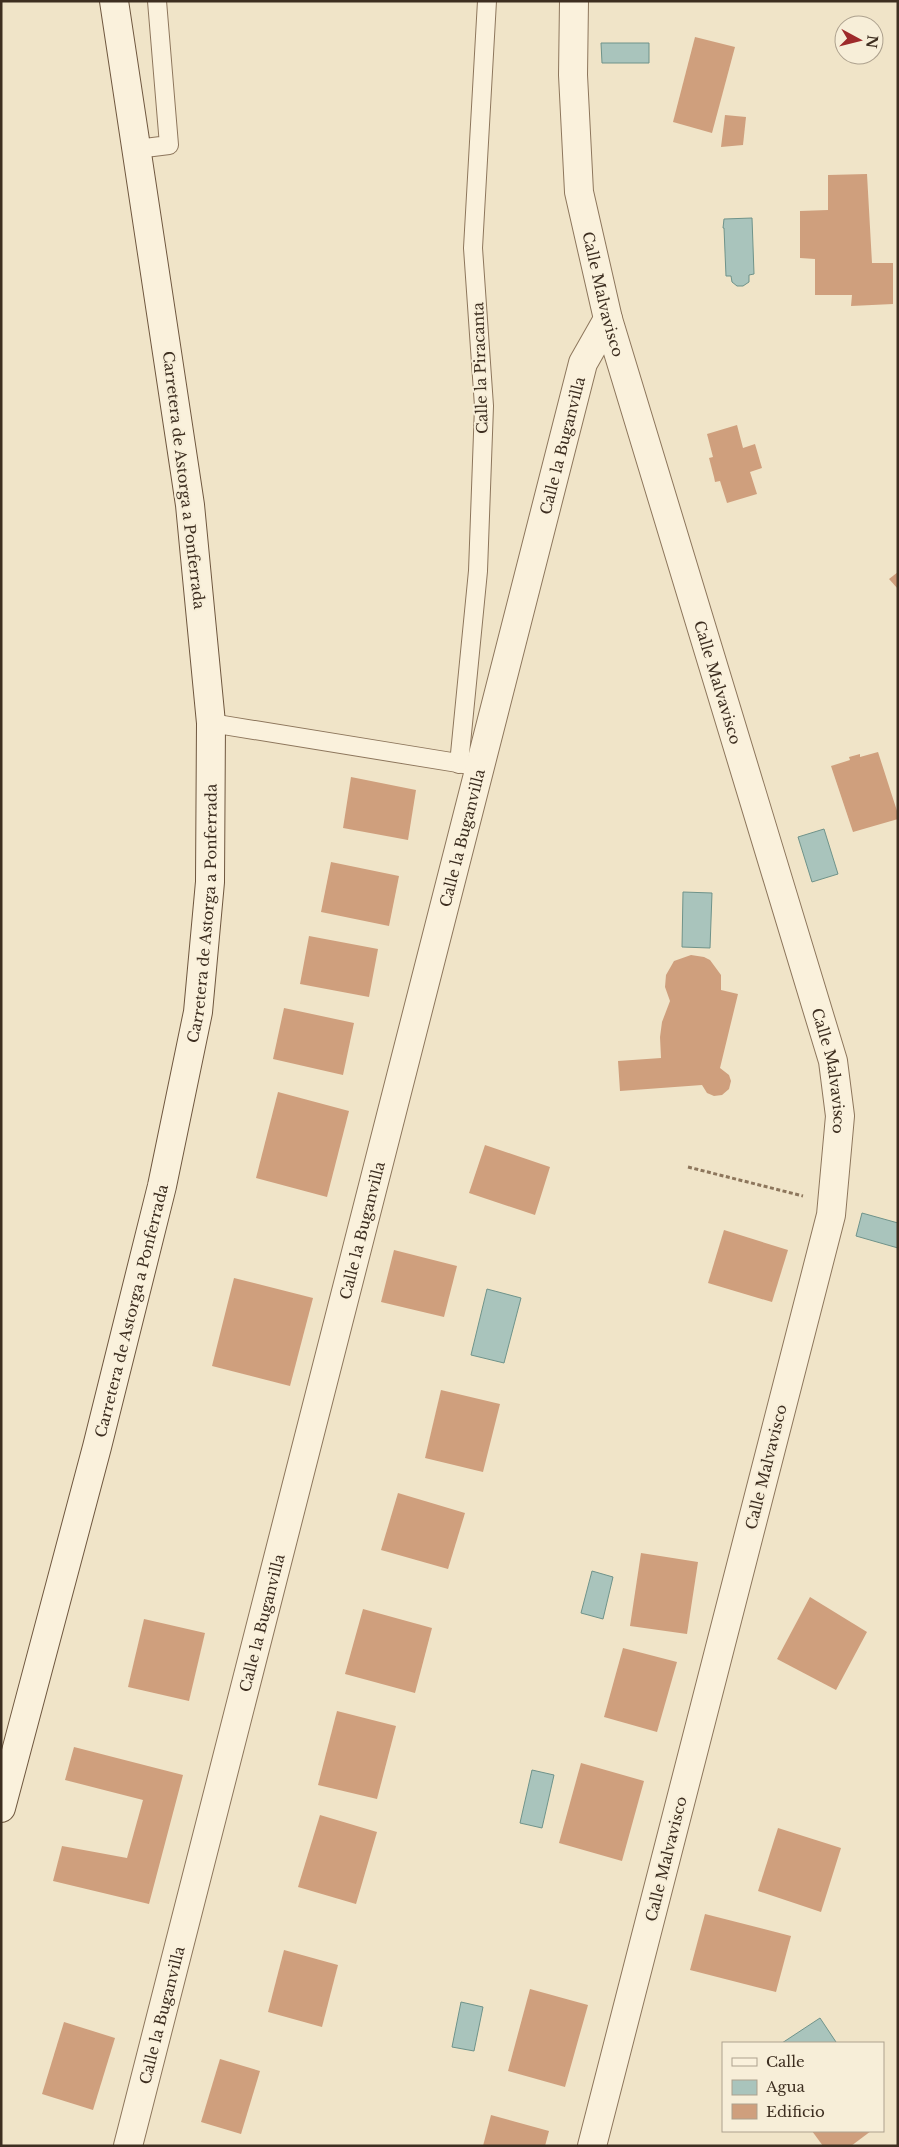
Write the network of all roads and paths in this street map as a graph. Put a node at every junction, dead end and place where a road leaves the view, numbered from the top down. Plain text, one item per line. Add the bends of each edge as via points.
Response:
1 (114, 1) edge
2 (157, 1) edge
3 (487, 1) edge
4 (574, 1) edge
5 (138, 149) junction
6 (608, 319) junction
7 (212, 723) junction
8 (470, 765) junction
9 (688, 1167) dead end
10 (833, 1204) junction
11 (1, 1808) edge
12 (128, 2146) edge
13 (592, 2146) edge

1 - 5 street, Carretera de Astorga a Ponferrada
2 - 5 lane via 169,145
3 - 8 lane, Calle la Piracanta via 474,248 484,406
4 - 6 street, Calle Malvavisco via 573,75 579,192
5 - 7 street, Carretera de Astorga a Ponferrada via 190,505
6 - 8 street, Calle la Buganvilla via 583,363
6 - 10 street, Calle Malvavisco via 833,1061 840,1116
7 - 8 lane
7 - 11 street, Carretera de Astorga a Ponferrada via 210,882 198,1012 154,1215
8 - 12 street, Calle la Buganvilla
9 - 10 path
10 - 13 street, Calle Malvavisco

